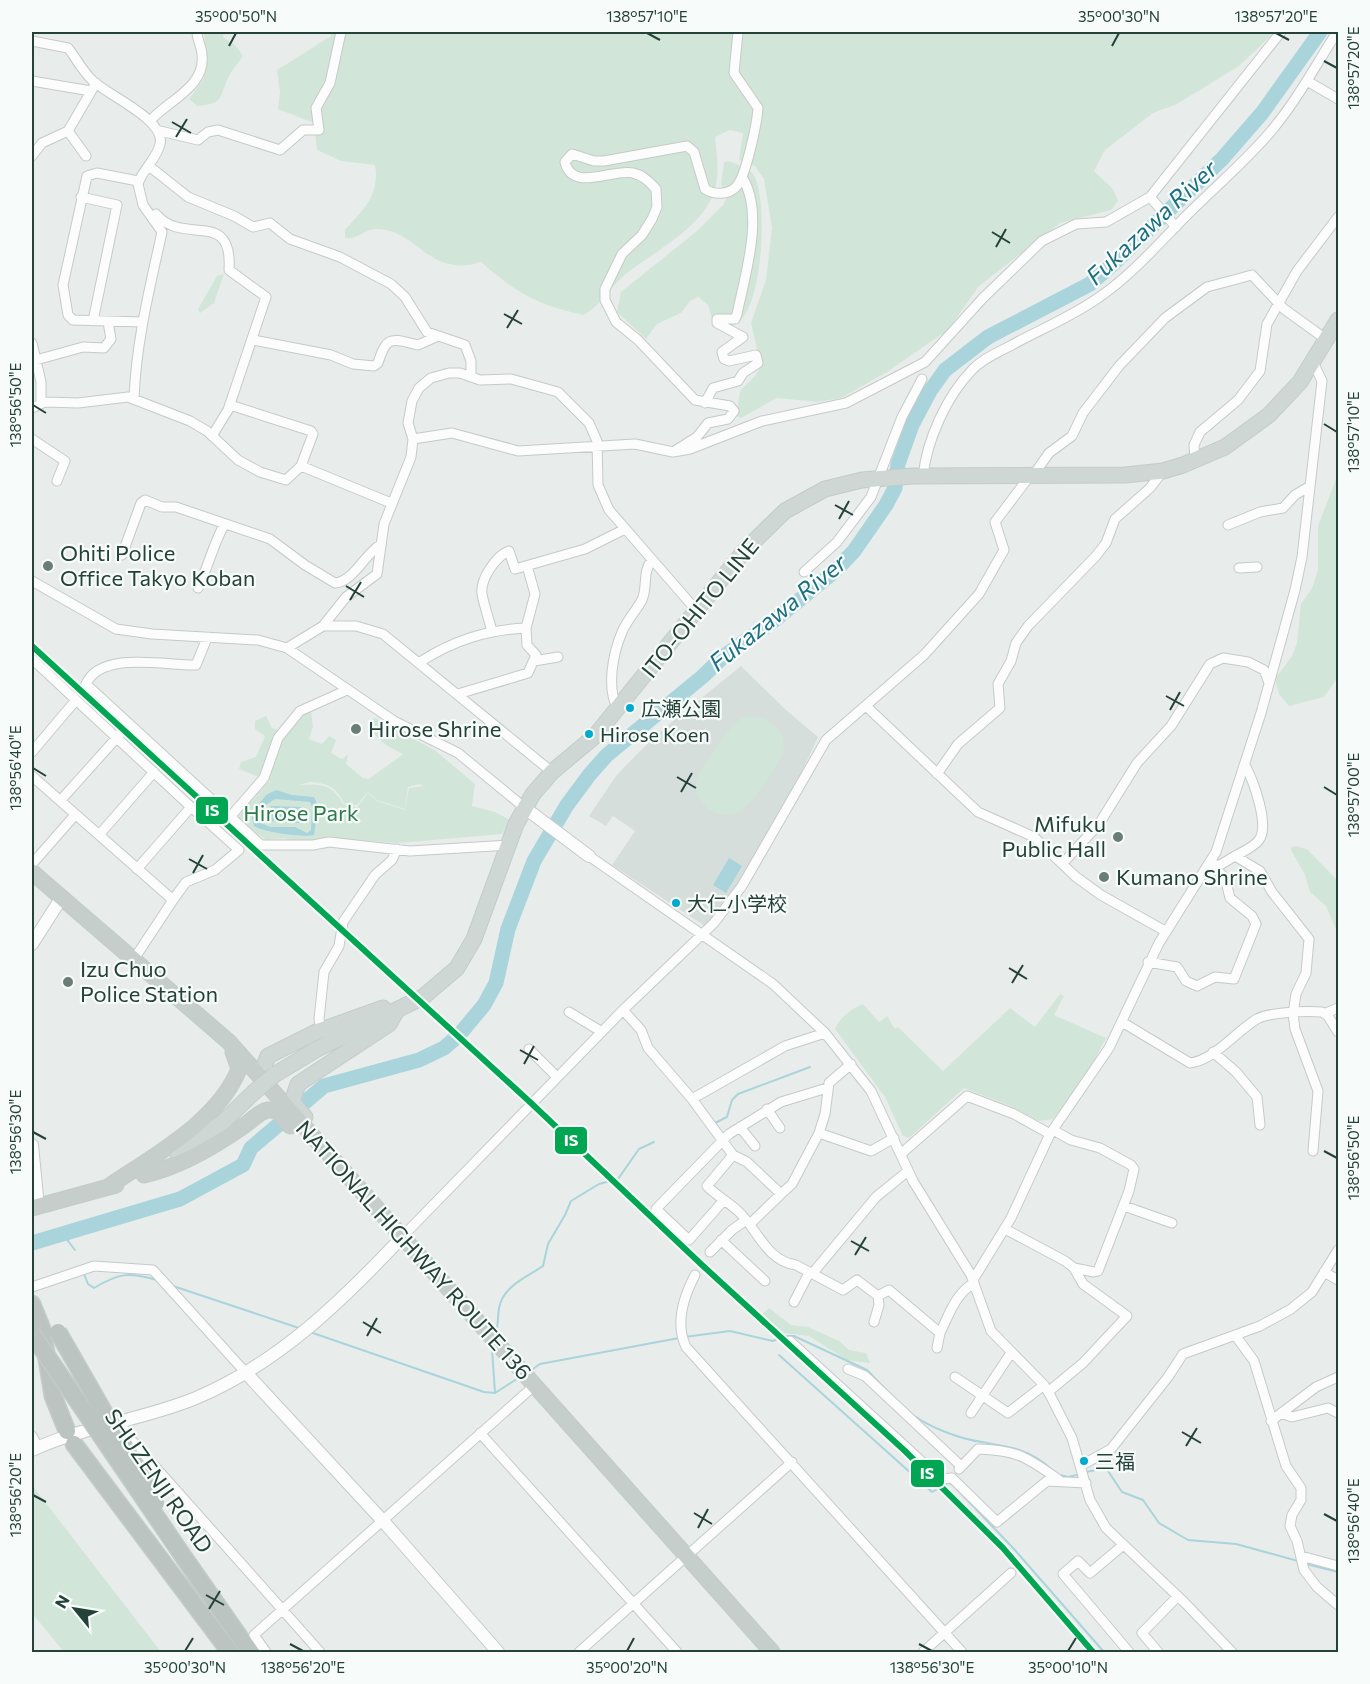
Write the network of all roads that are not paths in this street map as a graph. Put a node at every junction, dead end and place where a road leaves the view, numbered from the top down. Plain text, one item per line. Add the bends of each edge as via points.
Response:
1 (197, 32) edge
2 (341, 32) edge
3 (738, 32) edge
4 (1281, 32) edge
5 (1337, 32) edge
6 (32, 41) edge
7 (32, 81) edge
8 (1307, 81) junction
9 (93, 87) junction
10 (1338, 99) edge
11 (150, 121) junction
12 (68, 131) junction
13 (160, 131) junction
14 (32, 156) edge
15 (87, 156) dead end
16 (149, 166) junction
17 (742, 177) junction
18 (138, 181) junction
19 (139, 194) junction
20 (81, 196) junction
21 (1152, 199) junction
22 (1338, 217) edge
23 (1174, 225) junction
24 (1279, 303) junction
25 (1338, 320) edge
26 (93, 321) junction
27 (108, 322) junction
28 (142, 322) junction
29 (436, 337) junction
30 (253, 340) junction
31 (1327, 340) junction
32 (32, 343) edge
33 (36, 360) junction
34 (1313, 362) junction
35 (471, 377) junction
36 (922, 379) dead end
37 (134, 399) junction
38 (41, 402) junction
39 (705, 403) junction
40 (230, 405) junction
41 (32, 408) edge
42 (212, 436) junction
43 (32, 439) edge
44 (413, 439) junction
45 (597, 445) junction
46 (673, 452) junction
47 (1195, 461) junction
48 (301, 466) junction
49 (1162, 471) junction
50 (918, 476) junction
51 (1030, 477) junction
52 (881, 478) junction
53 (57, 481) dead end
54 (1310, 486) junction
55 (391, 502) junction
56 (225, 525) junction
57 (1228, 525) dead end
58 (625, 529) junction
59 (380, 546) junction
60 (122, 555) dead end
61 (652, 560) junction
62 (527, 566) junction
63 (1257, 567) dead end
64 (1239, 568) dead end
65 (804, 572) dead end
66 (32, 581) edge
67 (198, 588) dead end
68 (697, 611) junction
69 (323, 626) junction
70 (526, 628) junction
71 (492, 631) junction
72 (207, 638) junction
73 (287, 648) junction
74 (558, 657) dead end
75 (534, 660) junction
76 (420, 662) junction
77 (33, 663) edge
78 (1269, 683) junction
79 (347, 690) junction
80 (458, 694) junction
81 (76, 700) junction
82 (866, 706) junction
83 (618, 708) junction
84 (129, 724) junction
85 (117, 738) junction
86 (32, 752) edge
87 (1245, 765) junction
88 (154, 772) junction
89 (552, 772) junction
90 (937, 774) junction
91 (32, 776) edge
92 (60, 801) junction
93 (191, 807) junction
94 (525, 808) junction
95 (75, 815) junction
96 (230, 817) junction
97 (99, 835) junction
98 (510, 845) junction
99 (397, 849) junction
100 (589, 856) joint
101 (1235, 856) junction
102 (1063, 863) junction
103 (32, 864) edge
104 (1212, 866) junction
105 (137, 869) junction
106 (32, 872) edge
107 (62, 897) junction
108 (173, 900) junction
109 (1166, 931) junction
110 (703, 935) junction
111 (32, 944) edge
112 (134, 959) junction
113 (1148, 962) junction
114 (1338, 1008) edge
115 (398, 1010) junction
116 (623, 1010) junction
117 (568, 1012) dead end
118 (1326, 1013) junction
119 (1293, 1014) junction
120 (1122, 1022) junction
121 (321, 1029) junction
122 (602, 1032) junction
123 (1338, 1032) edge
124 (825, 1033) junction
125 (229, 1042) junction
126 (529, 1049) dead end
127 (1213, 1052) junction
128 (268, 1056) junction
129 (851, 1064) junction
130 (557, 1077) junction
131 (268, 1080) junction
132 (233, 1084) junction
133 (298, 1084) junction
134 (827, 1088) junction
135 (692, 1099) junction
136 (286, 1108) junction
137 (767, 1109) junction
138 (1260, 1125) dead end
139 (740, 1127) junction
140 (780, 1128) dead end
141 (1052, 1132) junction
142 (819, 1133) junction
143 (894, 1138) junction
144 (721, 1140) junction
145 (32, 1145) edge
146 (755, 1146) dead end
147 (1313, 1151) dead end
148 (902, 1153) junction
149 (177, 1154) joint
150 (733, 1155) junction
151 (908, 1171) junction
152 (144, 1175) junction
153 (108, 1187) junction
154 (781, 1194) junction
155 (724, 1200) junction
156 (1124, 1206) junction
157 (35, 1208) edge
158 (748, 1222) junction
159 (1172, 1223) dead end
160 (1005, 1229) junction
161 (403, 1236) junction
162 (721, 1240) junction
163 (1338, 1250) edge
164 (710, 1252) dead end
165 (1074, 1268) junction
166 (1324, 1272) junction
167 (811, 1274) junction
168 (695, 1275) dead end
169 (1338, 1280) edge
170 (765, 1281) dead end
171 (973, 1281) junction
172 (32, 1287) edge
173 (32, 1294) edge
174 (878, 1296) junction
175 (794, 1302) dead end
176 (32, 1304) edge
177 (874, 1322) dead end
178 (940, 1333) junction
179 (32, 1334) edge
180 (1235, 1335) junction
181 (790, 1341) dead end
182 (937, 1348) dead end
183 (1011, 1353) junction
184 (848, 1369) dead end
185 (246, 1373) junction
186 (528, 1377) junction
187 (955, 1377) dead end
188 (1338, 1377) edge
189 (1046, 1389) junction
190 (982, 1395) junction
191 (971, 1413) dead end
192 (1281, 1413) junction
193 (1338, 1413) edge
194 (1271, 1420) junction
195 (121, 1422) junction
196 (480, 1433) junction
197 (34, 1444) edge
198 (792, 1462) junction
199 (961, 1466) junction
200 (1084, 1473) junction
201 (952, 1478) junction
202 (1060, 1480) junction
203 (383, 1521) junction
204 (1122, 1546) junction
205 (688, 1555) junction
206 (1300, 1556) junction
207 (185, 1559) junction
208 (1338, 1566) edge
209 (1011, 1573) dead end
210 (1178, 1596) junction
211 (634, 1603) junction
212 (1338, 1605) edge
213 (282, 1610) junction
214 (945, 1633) junction
215 (230, 1653) edge
216 (250, 1653) edge
217 (266, 1653) edge
218 (320, 1653) edge
219 (498, 1653) edge
220 (579, 1653) edge
221 (677, 1653) edge
222 (772, 1653) edge
223 (923, 1653) edge
224 (962, 1653) edge
225 (1129, 1653) edge
226 (1158, 1653) edge
227 (1232, 1653) edge

1 - 11 street via 202,54 197,78
2 - 13 street via 330,83 316,108 319,130 303,130 280,150 218,130 198,140
3 - 17 street via 734,73 758,108
4 - 21 street
5 - 8 street
6 - 9 street via 68,48
7 - 9 street
8 - 10 street
8 - 23 street via 1267,136 1235,171
9 - 11 street
9 - 12 street
11 - 13 street
12 - 14 street via 42,143
12 - 15 street
13 - 16 street via 160,147
16 - 18 street
16 - 29 street via 188,197 253,227 270,223 290,238 368,270 391,284 408,302 422,327
17 - 39 street via 754,229 737,315 735,319 716,320 718,326 742,337 725,348 723,359 756,355 758,363 738,381 713,388
17 - 39 street via 728,191 708,191 702,185 694,152 687,146 604,161 572,154 565,162 571,174 582,179 633,172 656,189 657,207 652,219 642,236 622,254 609,280 605,300 616,322 695,400
18 - 19 street
18 - 20 street via 93,173 85,180
19 - 28 street via 162,232
19 - 30 street via 166,225 211,231 223,238 229,270 266,297
20 - 26 street via 63,290 71,319
20 - 26 street via 117,205
21 - 23 street
21 - 46 street via 1106,222 1076,224 1042,241 919,365 846,403 762,421
22 - 24 street via 1297,271
23 - 50 street via 1149,256 1097,298 972,370 951,399
24 - 31 street
24 - 47 street via 1267,324 1260,371 1233,406 1200,432 1194,445
24 - 51 street via 1252,274 1197,293 1165,318 1125,359 1083,413 1072,436 1049,453
25 - 31 main road
26 - 27 street
27 - 28 street
27 - 33 street via 111,339 104,348 83,347
28 - 37 street
29 - 30 street via 418,345 398,339 389,342 374,366
29 - 35 street via 465,345
30 - 40 street
31 - 34 main road
32 - 33 street
33 - 38 street
34 - 47 main road via 1269,415 1226,447
34 - 54 street via 1322,381
35 - 44 street via 449,373 424,383 412,401 409,433
35 - 45 street via 511,379 558,392 589,423 596,433
36 - 52 street via 902,417
37 - 38 street
37 - 42 street via 190,421
38 - 41 street
39 - 46 street via 730,406 733,415 708,423 697,437
40 - 42 street
40 - 48 street via 312,432
42 - 48 street via 233,457 260,472 286,480
43 - 53 street via 65,461
44 - 45 street via 452,433 518,451
44 - 55 street via 411,457
45 - 46 street via 634,444
45 - 58 street via 598,485 609,510
47 - 49 main road
48 - 55 street
49 - 51 main road via 1125,476
49 - 90 street via 1150,488 1115,519 1106,543 1090,563 1034,618 1016,643 998,684 999,708 958,744
50 - 51 main road
50 - 52 main road, ITO-OHITO LINE
51 - 82 street via 998,514 995,522 1004,550 979,594 924,655
52 - 65 street via 859,516 837,543
52 - 68 main road, ITO-OHITO LINE via 837,485 785,511 761,531
54 - 57 street via 1283,508
54 - 78 street via 1302,557
55 - 59 street
56 - 59 street via 270,539 335,583 346,579
56 - 60 street via 143,500
56 - 67 street
58 - 61 street
58 - 62 street via 585,549
59 - 69 street via 377,574 346,597
61 - 68 street
61 - 83 street via 645,572 642,599 618,642 611,690
62 - 70 street via 535,594
62 - 71 street via 515,569 509,551 492,565 482,591
63 - 64 street
66 - 72 street via 116,629
68 - 83 main road, ITO-OHITO LINE
69 - 73 street
69 - 76 street via 377,631
70 - 71 street
70 - 75 street via 527,645 536,655
71 - 76 street via 453,642
72 - 73 street via 258,640
72 - 84 street via 196,665 119,664 93,672 87,686
73 - 79 street
74 - 75 street
75 - 80 street via 528,673
76 - 80 street
77 - 81 street
78 - 87 street
78 - 102 street via 1264,670 1248,662 1223,657 1210,664 1171,726 1137,763 1099,824
79 - 94 street via 394,721 458,753
79 - 96 street via 300,711 278,738 264,778
80 - 89 street
81 - 85 street
81 - 86 street
82 - 90 street
82 - 110 street via 826,740 742,886
83 - 89 main road, ITO-OHITO LINE via 595,736
84 - 85 street
84 - 96 street
85 - 88 street
85 - 92 street
87 - 101 street via 1260,799 1260,834 1258,841
87 - 104 street
88 - 93 street
88 - 97 street
89 - 94 main road, ITO-OHITO LINE
90 - 102 street via 978,812 1034,837
91 - 92 street
92 - 95 street
93 - 105 street
93 - 108 street via 239,850 215,870 186,882
94 - 98 main road, ITO-OHITO LINE
94 - 100 street
95 - 97 street
95 - 103 street
96 - 99 street via 261,845 329,842
97 - 105 street
98 - 99 street
98 - 115 main road, ITO-OHITO LINE via 457,968 423,997
99 - 121 street via 343,922 339,946 324,972
100 - 110 street
101 - 104 street
101 - 119 street via 1260,871 1309,939 1306,974 1296,994
102 - 109 street via 1101,895
104 - 109 street
104 - 113 street via 1225,878 1230,898 1248,911 1256,924 1234,979 1215,977 1197,986 1186,981 1178,967
105 - 108 street
106 - 107 highway, NATIONAL HIGHWAY ROUTE 136
107 - 111 street
107 - 112 highway, NATIONAL HIGHWAY ROUTE 136
108 - 112 street
109 - 113 street
110 - 116 street
110 - 124 street via 773,984
112 - 125 highway, NATIONAL HIGHWAY ROUTE 136
113 - 120 street
114 - 118 street
115 - 121 main road via 380,1008
115 - 131 main road via 317,1049
115 - 133 main road via 389,1024
116 - 122 street
116 - 135 street via 641,1030 648,1048
117 - 122 street
118 - 119 street
118 - 123 street
119 - 127 street via 1257,1019
119 - 147 street via 1318,1091
120 - 127 street via 1184,1061 1196,1062
120 - 141 street via 1092,1076
121 - 128 main road
122 - 130 street
124 - 129 street
124 - 135 street via 785,1046
125 - 128 main road via 251,1057
125 - 131 highway, NATIONAL HIGHWAY ROUTE 136
125 - 132 highway via 239,1069
126 - 130 street
127 - 138 street via 1257,1096
128 - 131 main road
129 - 134 street
129 - 143 street via 871,1090
130 - 161 street
131 - 132 highway
131 - 133 main road
131 - 136 highway, NATIONAL HIGHWAY ROUTE 136
131 - 149 main road, bridge via 223,1122
132 - 153 highway via 194,1126 150,1162
133 - 136 main road
134 - 137 street
134 - 142 street
135 - 144 street
136 - 152 highway via 265,1110 182,1162
136 - 161 highway, NATIONAL HIGHWAY ROUTE 136
137 - 139 street
137 - 140 street
139 - 144 street
139 - 146 street
141 - 148 street via 967,1096
141 - 156 street via 1100,1148 1134,1166
141 - 160 street
142 - 143 street via 871,1151
142 - 154 street via 792,1184
143 - 148 street
144 - 150 street
144 - 155 street via 656,1209 689,1240
145 - 157 street
148 - 151 street
149 - 152 highway
150 - 154 street via 750,1164
150 - 155 street via 707,1186
151 - 167 street via 876,1197
151 - 171 street
152 - 153 highway
153 - 157 highway
154 - 158 street
155 - 158 street
156 - 159 street
156 - 165 street via 1098,1270
158 - 162 street
158 - 167 street via 766,1247 788,1264
160 - 165 street
160 - 171 street
161 - 185 street via 334,1306
161 - 186 highway, NATIONAL HIGHWAY ROUTE 136
162 - 164 street
162 - 170 street
163 - 166 street
165 - 189 street via 1083,1284 1126,1316 1083,1363
166 - 169 street
166 - 180 street via 1312,1292 1299,1303 1272,1321
167 - 174 street via 843,1290 857,1280
167 - 175 street
168 - 198 street via 684,1304 684,1343
171 - 178 street via 956,1301
171 - 183 street via 991,1331
172 - 185 street via 100,1266 153,1270
173 - 207 highway, bridge via 138,1468
174 - 177 street
174 - 178 street via 888,1290
176 - 215 highway via 42,1329 53,1396 70,1437
178 - 182 street
179 - 207 highway, SHUZENJI ROAD, bridge
180 - 194 street via 1254,1360
180 - 200 street via 1187,1350 1111,1449
181 - 201 street via 941,1479
183 - 189 street
183 - 190 street
184 - 199 street via 865,1376
185 - 195 street via 195,1398
185 - 203 street
186 - 196 street
186 - 205 highway, NATIONAL HIGHWAY ROUTE 136
187 - 190 street
188 - 192 street via 1316,1387
189 - 190 street via 1008,1413
189 - 200 street via 1072,1438
190 - 191 street
192 - 193 street via 1292,1417 1328,1408
192 - 194 street
194 - 206 street via 1286,1466 1301,1488 1301,1500 1290,1520
195 - 197 street
195 - 213 street via 126,1434
196 - 203 street
196 - 211 street
198 - 205 street
198 - 214 street
199 - 201 street
199 - 202 street via 978,1449 1005,1451 1031,1459
200 - 202 street
200 - 204 street via 1099,1517
201 - 202 street via 997,1522 1036,1487 1047,1480
203 - 213 street
203 - 219 street
204 - 210 street
204 - 225 street via 1090,1574 1078,1561 1063,1574
205 - 211 street
205 - 222 highway, NATIONAL HIGHWAY ROUTE 136
206 - 208 street
206 - 212 street via 1308,1576
207 - 216 highway, SHUZENJI ROAD
209 - 214 street
210 - 226 street via 1142,1634
210 - 227 street
211 - 220 street
211 - 221 street
213 - 217 street via 254,1635
213 - 218 street
214 - 223 street
214 - 224 street

